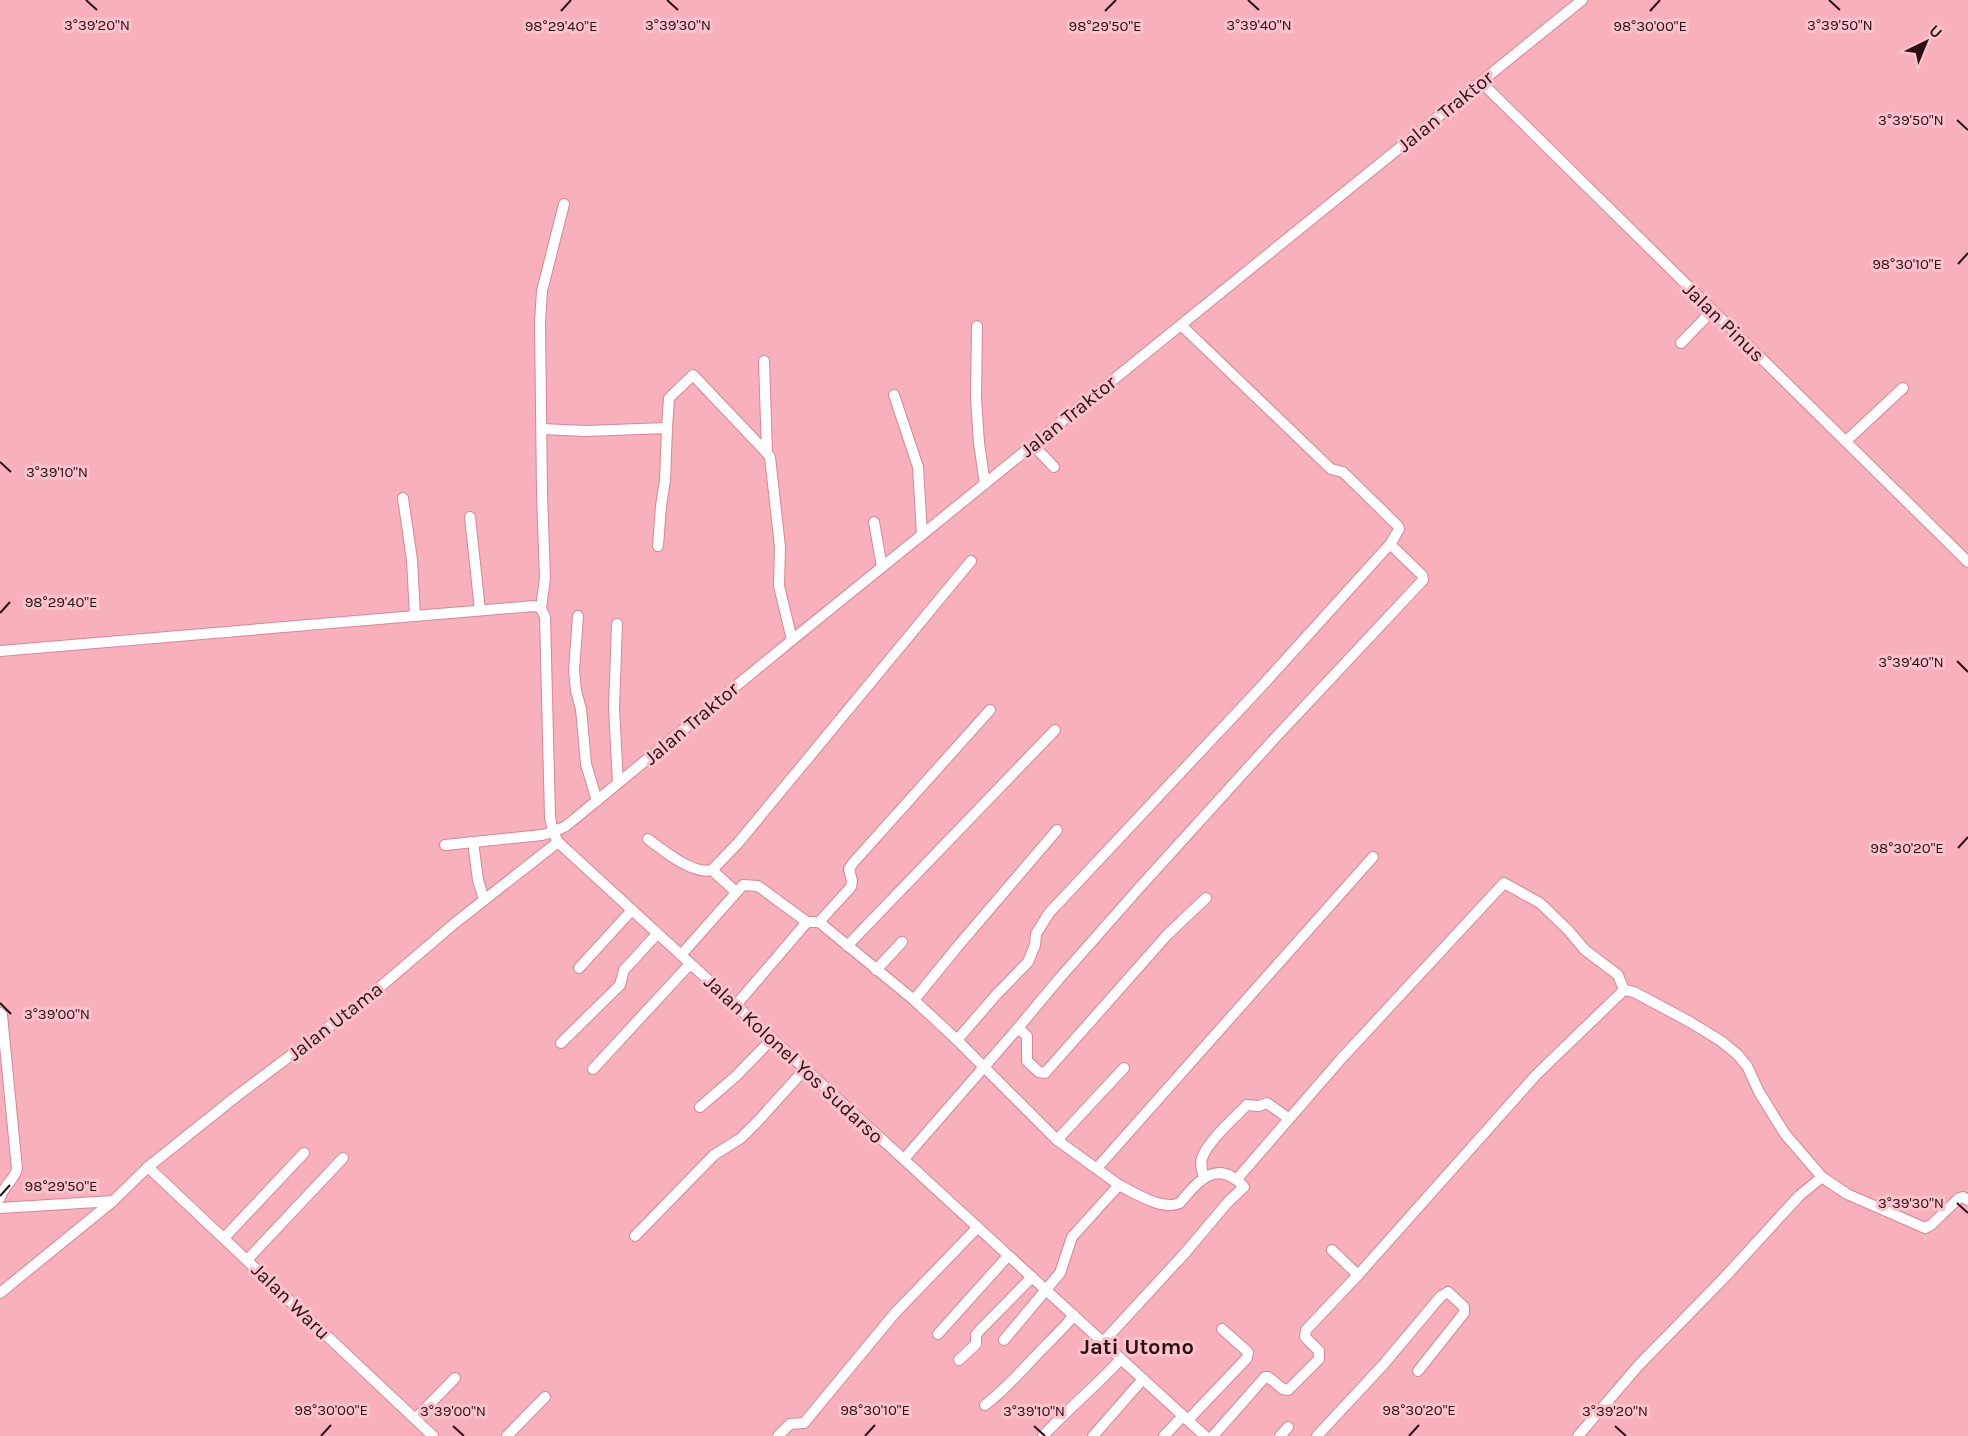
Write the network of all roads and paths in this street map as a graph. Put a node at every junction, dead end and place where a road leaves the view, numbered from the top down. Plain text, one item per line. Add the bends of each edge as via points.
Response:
1 (1582, 0) edge
2 (1480, 82) junction
3 (564, 204) dead end
4 (1712, 311) junction
5 (1181, 325) junction
6 (977, 326) dead end
7 (1681, 343) dead end
8 (764, 362) dead end
9 (1903, 388) dead end
10 (894, 395) dead end
11 (667, 428) junction
12 (542, 429) junction
13 (1846, 441) junction
14 (1033, 445) junction
15 (767, 453) junction
16 (1054, 467) dead end
17 (985, 484) junction
18 (403, 498) dead end
19 (470, 518) dead end
20 (874, 522) dead end
21 (922, 535) junction
22 (1391, 543) junction
23 (658, 546) dead end
24 (971, 561) dead end
25 (1968, 562) edge
26 (882, 567) junction
27 (541, 608) junction
28 (480, 610) junction
29 (415, 616) junction
30 (578, 616) dead end
31 (616, 624) dead end
32 (792, 640) junction
33 (0, 651) edge
34 (990, 710) dead end
35 (1055, 730) dead end
36 (618, 783) junction
37 (597, 801) junction
38 (1057, 831) dead end
39 (556, 837) junction
40 (648, 839) dead end
41 (473, 842) junction
42 (445, 845) dead end
43 (1373, 857) dead end
44 (712, 870) junction
45 (736, 892) junction
46 (1206, 898) dead end
47 (484, 900) junction
48 (632, 910) junction
49 (807, 922) junction
50 (819, 922) junction
51 (657, 934) junction
52 (902, 942) dead end
53 (847, 946) junction
54 (681, 955) junction
55 (690, 964) junction
56 (579, 968) dead end
57 (876, 970) junction
58 (1624, 990) junction
59 (914, 1000) junction
60 (736, 1005) junction
61 (0, 1013) edge
62 (1018, 1028) junction
63 (772, 1039) junction
64 (957, 1040) junction
65 (561, 1043) dead end
66 (984, 1066) junction
67 (1124, 1068) dead end
68 (593, 1069) dead end
69 (805, 1069) junction
70 (700, 1107) dead end
71 (1288, 1118) junction
72 (1057, 1140) junction
73 (304, 1153) dead end
74 (344, 1158) dead end
75 (904, 1159) junction
76 (148, 1167) junction
77 (1097, 1168) junction
78 (1204, 1177) junction
79 (1822, 1177) junction
80 (1237, 1179) junction
81 (1119, 1185) junction
82 (0, 1198) edge
83 (1968, 1200) edge
84 (113, 1201) junction
85 (0, 1208) edge
86 (978, 1227) junction
87 (635, 1236) dead end
88 (224, 1238) junction
89 (1332, 1250) dead end
90 (1008, 1256) junction
91 (247, 1260) junction
92 (1358, 1275) junction
93 (1032, 1277) junction
94 (1046, 1290) junction
95 (0, 1293) edge
96 (1074, 1315) junction
97 (1221, 1329) dead end
98 (938, 1334) dead end
99 (1004, 1340) dead end
100 (1103, 1342) junction
101 (1121, 1359) junction
102 (959, 1360) dead end
103 (1418, 1371) dead end
104 (455, 1378) dead end
105 (1143, 1379) junction
106 (545, 1397) dead end
107 (985, 1405) dead end
108 (1186, 1418) junction
109 (415, 1419) junction
110 (1288, 1427) dead end
111 (429, 1434) edge
112 (507, 1436) edge
113 (778, 1436) edge
114 (1042, 1436) edge
115 (1094, 1436) edge
116 (1164, 1436) edge
117 (1205, 1436) edge
118 (1213, 1436) edge
119 (1280, 1436) edge
120 (1317, 1436) edge
121 (1578, 1436) edge

1 - 2 street, Jalan Traktor
2 - 4 street, Jalan Pinus
2 - 5 street, Jalan Traktor
3 - 12 street via 542,291
4 - 7 street
4 - 13 street, Jalan Pinus
5 - 14 street, Jalan Traktor
5 - 22 street via 1331,469 1343,472 1398,526
6 - 17 street via 976,399
8 - 15 street
9 - 13 street
10 - 21 street via 918,467
11 - 12 street
11 - 15 street via 669,398 693,375
11 - 23 street
12 - 27 street via 545,578
13 - 25 street, Jalan Pinus
14 - 16 street
14 - 17 street, Jalan Traktor
15 - 32 street via 780,547 779,586
17 - 21 street, Jalan Traktor
18 - 29 street
19 - 28 street
20 - 26 street
21 - 26 street, Jalan Traktor
22 - 62 street via 1422,575 1423,582 1267,747
22 - 64 street via 1049,913 1036,934 1028,962
24 - 44 street
26 - 32 street, Jalan Traktor
27 - 28 street
27 - 39 street via 545,617 550,817
28 - 29 street
29 - 33 street
30 - 37 street via 576,691 586,764
31 - 36 street via 614,708
32 - 36 street, Jalan Traktor
34 - 50 street via 853,862 849,869 851,887
35 - 53 street
36 - 37 street, Jalan Traktor
37 - 39 street, Jalan Traktor
38 - 59 street
39 - 41 street
39 - 47 street, Jalan Utama
39 - 48 street, Jalan Kolonel Yos Sudarso
40 - 44 street via 689,866 703,872
41 - 42 street
41 - 47 street
43 - 77 street
44 - 45 street
45 - 49 street via 743,885 758,886
45 - 54 street
46 - 62 street via 1167,935 1045,1073 1027,1061 1027,1036
47 - 76 street, Jalan Utama via 366,999
48 - 51 street, Jalan Kolonel Yos Sudarso
48 - 56 street
49 - 50 street
49 - 60 street
50 - 53 street
51 - 54 street, Jalan Kolonel Yos Sudarso
51 - 65 street via 624,970 620,985
52 - 57 street
53 - 57 street
54 - 55 street, Jalan Kolonel Yos Sudarso
55 - 60 street, Jalan Kolonel Yos Sudarso
55 - 68 street
57 - 59 street
58 - 71 street via 1618,975 1585,950 1540,903 1504,883
58 - 79 street via 1690,1022 1737,1054 1785,1134
58 - 92 street via 1536,1075
59 - 64 street
60 - 63 street, Jalan Kolonel Yos Sudarso
61 - 82 street via 17,1169
62 - 66 street
63 - 69 street, Jalan Kolonel Yos Sudarso
63 - 70 street
64 - 66 street
66 - 72 street
66 - 75 street
67 - 72 street
69 - 75 street, Jalan Kolonel Yos Sudarso
69 - 87 street via 741,1138 714,1155
71 - 78 street via 1267,1103 1247,1106 1202,1157
71 - 80 street
72 - 77 street
73 - 88 street
74 - 91 street
75 - 86 street, Jalan Kolonel Yos Sudarso
76 - 84 street, Jalan Utama
76 - 88 street, Jalan Waru
77 - 81 street
78 - 80 street via 1220,1172
78 - 81 street via 1175,1206 1157,1203
79 - 83 street via 1847,1194 1925,1228 1959,1198
79 - 121 street via 1799,1196 1638,1366
80 - 100 street via 1243,1189
81 - 94 street via 1072,1237 1062,1269
84 - 85 street
84 - 95 street, Jalan Utama
86 - 90 street, Jalan Kolonel Yos Sudarso
86 - 113 street via 895,1313 804,1423 790,1424
88 - 91 street, Jalan Waru
89 - 92 street
90 - 93 street, Jalan Kolonel Yos Sudarso
90 - 98 street
91 - 109 street, Jalan Waru
92 - 118 street via 1305,1331 1305,1337 1319,1351 1319,1359 1288,1390 1265,1377
93 - 94 street, Jalan Kolonel Yos Sudarso
93 - 102 street via 979,1331 976,1344
94 - 96 street, Jalan Kolonel Yos Sudarso
94 - 99 street
96 - 100 street, Jalan Kolonel Yos Sudarso
96 - 107 street
97 - 108 street via 1248,1352 1247,1358
100 - 101 street, Jalan Kolonel Yos Sudarso
101 - 105 street, Jalan Kolonel Yos Sudarso
101 - 114 street
103 - 120 street via 1464,1313 1464,1307 1448,1292
104 - 109 street
105 - 108 street, Jalan Kolonel Yos Sudarso
105 - 115 street
106 - 112 street
108 - 116 street
108 - 117 street, Jalan Kolonel Yos Sudarso
109 - 111 street, Jalan Waru
110 - 119 street

